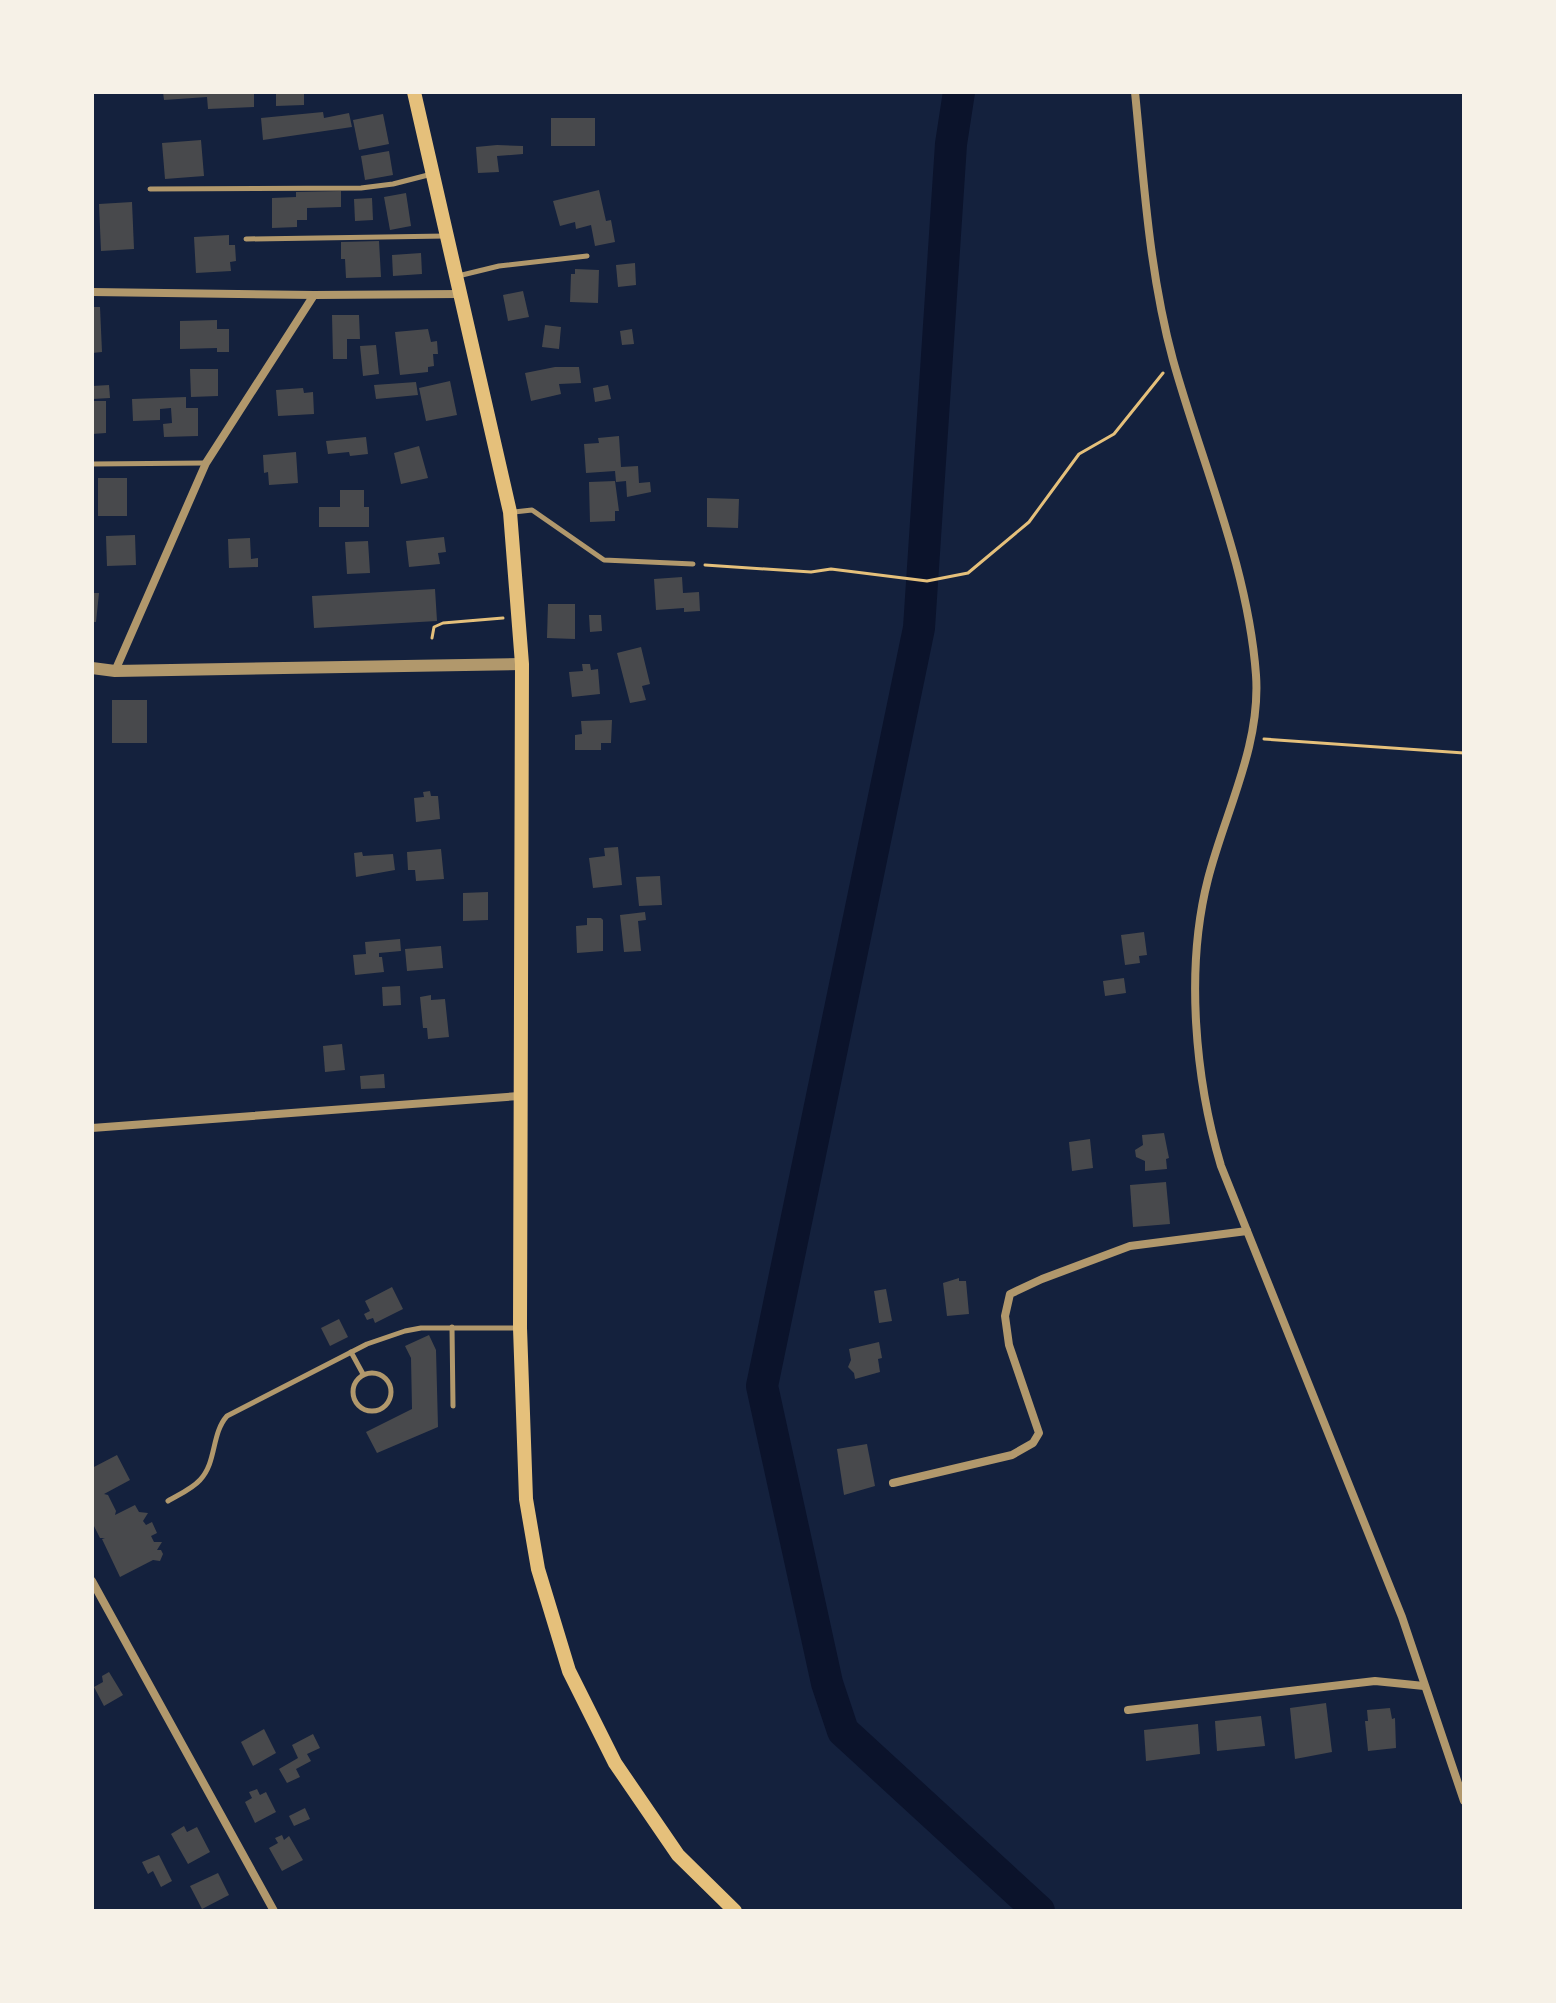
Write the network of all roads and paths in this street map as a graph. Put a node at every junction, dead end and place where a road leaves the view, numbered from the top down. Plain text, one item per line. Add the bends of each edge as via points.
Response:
1 (414, 92) edge
2 (1135, 92) edge
3 (433, 174) junction
4 (150, 189) dead end
5 (447, 236) junction
6 (246, 239) dead end
7 (587, 256) dead end
8 (456, 277) junction
9 (92, 292) edge
10 (460, 294) junction
11 (314, 295) junction
12 (1173, 360) junction
13 (206, 463) junction
14 (92, 464) edge
15 (510, 512) junction
16 (693, 564) joint
17 (518, 617) junction
18 (432, 638) dead end
19 (522, 664) junction
20 (92, 668) edge
21 (115, 671) junction
22 (1252, 738) junction
23 (1464, 753) edge
24 (519, 1096) junction
25 (92, 1128) edge
26 (1247, 1231) junction
27 (452, 1327) junction
28 (520, 1328) junction
29 (351, 1352) junction
30 (363, 1374) junction
31 (453, 1406) dead end
32 (893, 1483) dead end
33 (168, 1501) dead end
34 (92, 1581) edge
35 (1424, 1686) junction
36 (1128, 1710) dead end
37 (1464, 1801) edge
38 (274, 1911) edge
39 (735, 1911) edge

1 - 3 main road
2 - 12 street via 1149,247
3 - 4 lane via 361,188
3 - 5 main road
5 - 6 lane
5 - 8 main road
7 - 8 lane via 499,266
8 - 10 main road
9 - 11 street
10 - 11 street
10 - 15 main road
11 - 13 street
12 - 16 path via 1114,434 1079,454 1029,522 968,573 927,581 831,569
12 - 22 street via 1244,593 1256,679
13 - 14 lane
13 - 21 street
15 - 16 lane via 532,510 604,560
15 - 17 main road
17 - 18 path via 443,623 434,627
17 - 19 main road
19 - 21 street
19 - 24 main road
20 - 21 street
22 - 23 path
22 - 26 street via 1208,877 1196,949 1208,1124
24 - 25 street
24 - 28 main road
26 - 32 street via 1130,1246 1010,1294 1005,1316 1009,1345 1039,1433 1033,1443 1012,1455
26 - 35 street via 1402,1617
27 - 28 lane
27 - 29 lane via 405,1331
27 - 31 lane
28 - 39 main road via 526,1499 538,1569 569,1671 615,1763 669,1842
29 - 30 lane
29 - 33 lane via 227,1416 200,1480
30 - 30 lane via 375,1372 389,1383 389,1400 380,1409 366,1410 353,1397 354,1384
34 - 38 street
35 - 36 street via 1375,1681
35 - 37 street

